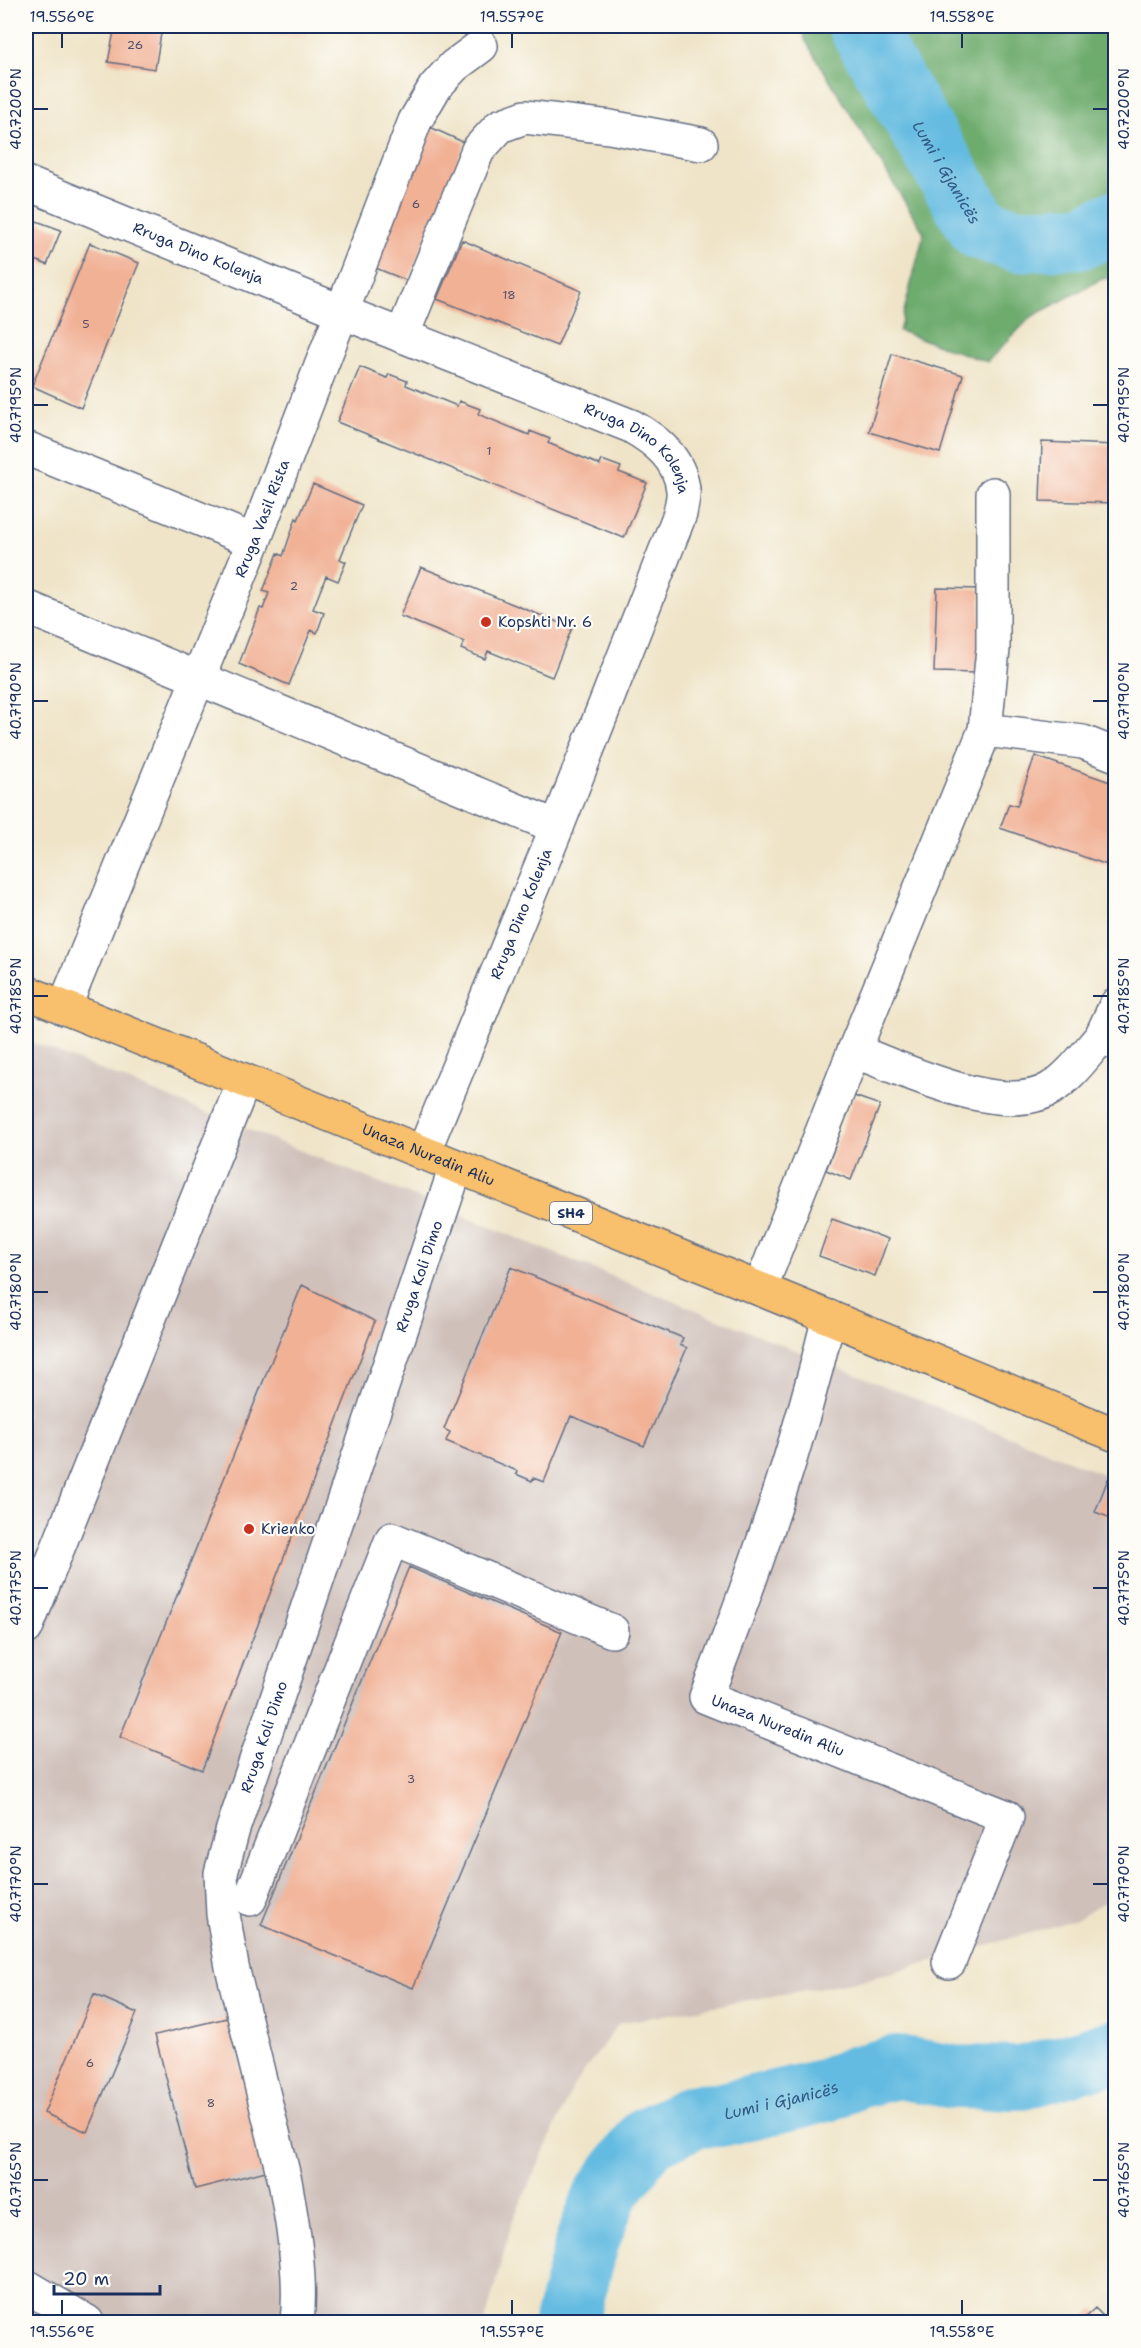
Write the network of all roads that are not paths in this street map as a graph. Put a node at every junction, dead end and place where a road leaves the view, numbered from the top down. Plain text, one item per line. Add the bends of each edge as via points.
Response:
1 (481, 46) dead end
2 (700, 144) dead end
3 (26, 183) edge
4 (342, 312) junction
5 (402, 336) junction
6 (26, 448) edge
7 (993, 494) dead end
8 (254, 541) junction
9 (26, 607) edge
10 (197, 678) junction
11 (985, 730) junction
12 (1116, 756) edge
13 (556, 827) junction
14 (26, 992) edge
15 (1116, 1005) edge
16 (64, 1008) junction
17 (1108, 1040) edge
18 (854, 1051) junction
19 (244, 1081) junction
20 (423, 1153) junction
21 (456, 1167) junction
22 (760, 1289) junction
23 (829, 1317) junction
24 (1116, 1435) edge
25 (26, 1628) edge
26 (612, 1631) dead end
27 (271, 1719) junction
28 (314, 1736) junction
29 (250, 1899) dead end
30 (949, 1962) dead end
31 (26, 2286) edge
32 (87, 2322) edge
33 (297, 2322) edge

1 - 4 street, Rruga Vasil Rista via 454,66 435,87 415,121
2 - 5 street via 610,127 525,117 500,126 478,150
3 - 4 street, Rruga Dino Kolenja
4 - 5 street, Rruga Dino Kolenja
4 - 8 street, Rruga Vasil Rista
5 - 13 street, Rruga Dino Kolenja via 631,426 669,454 679,473 683,491 680,514
6 - 8 street
7 - 11 street via 993,648
8 - 10 street, Rruga Vasil Rista
9 - 10 street
10 - 13 street
10 - 16 street, Rruga Vasil Rista
11 - 12 street via 1083,742
11 - 18 street
13 - 20 street, Rruga Dino Kolenja
14 - 16 main road, Unaza Nuredin Aliu / SH4
15 - 17 street
16 - 19 main road, Unaza Nuredin Aliu / SH4
17 - 18 street via 1050,1089 1026,1098 991,1097 958,1089
18 - 22 street
19 - 20 main road, Unaza Nuredin Aliu / SH4
19 - 25 street
20 - 21 main road, Unaza Nuredin Aliu / SH4
21 - 22 main road, Unaza Nuredin Aliu / SH4
21 - 27 street, Rruga Koli Dimo
22 - 23 main road, Unaza Nuredin Aliu / SH4
23 - 24 main road, Unaza Nuredin Aliu / SH4
23 - 30 street, Unaza Nuredin Aliu via 785,1482 706,1697 1007,1817
26 - 28 street via 392,1539
27 - 28 street
27 - 33 street, Rruga Koli Dimo via 221,1873 232,1967 285,2181 297,2272
28 - 29 street
31 - 32 street

